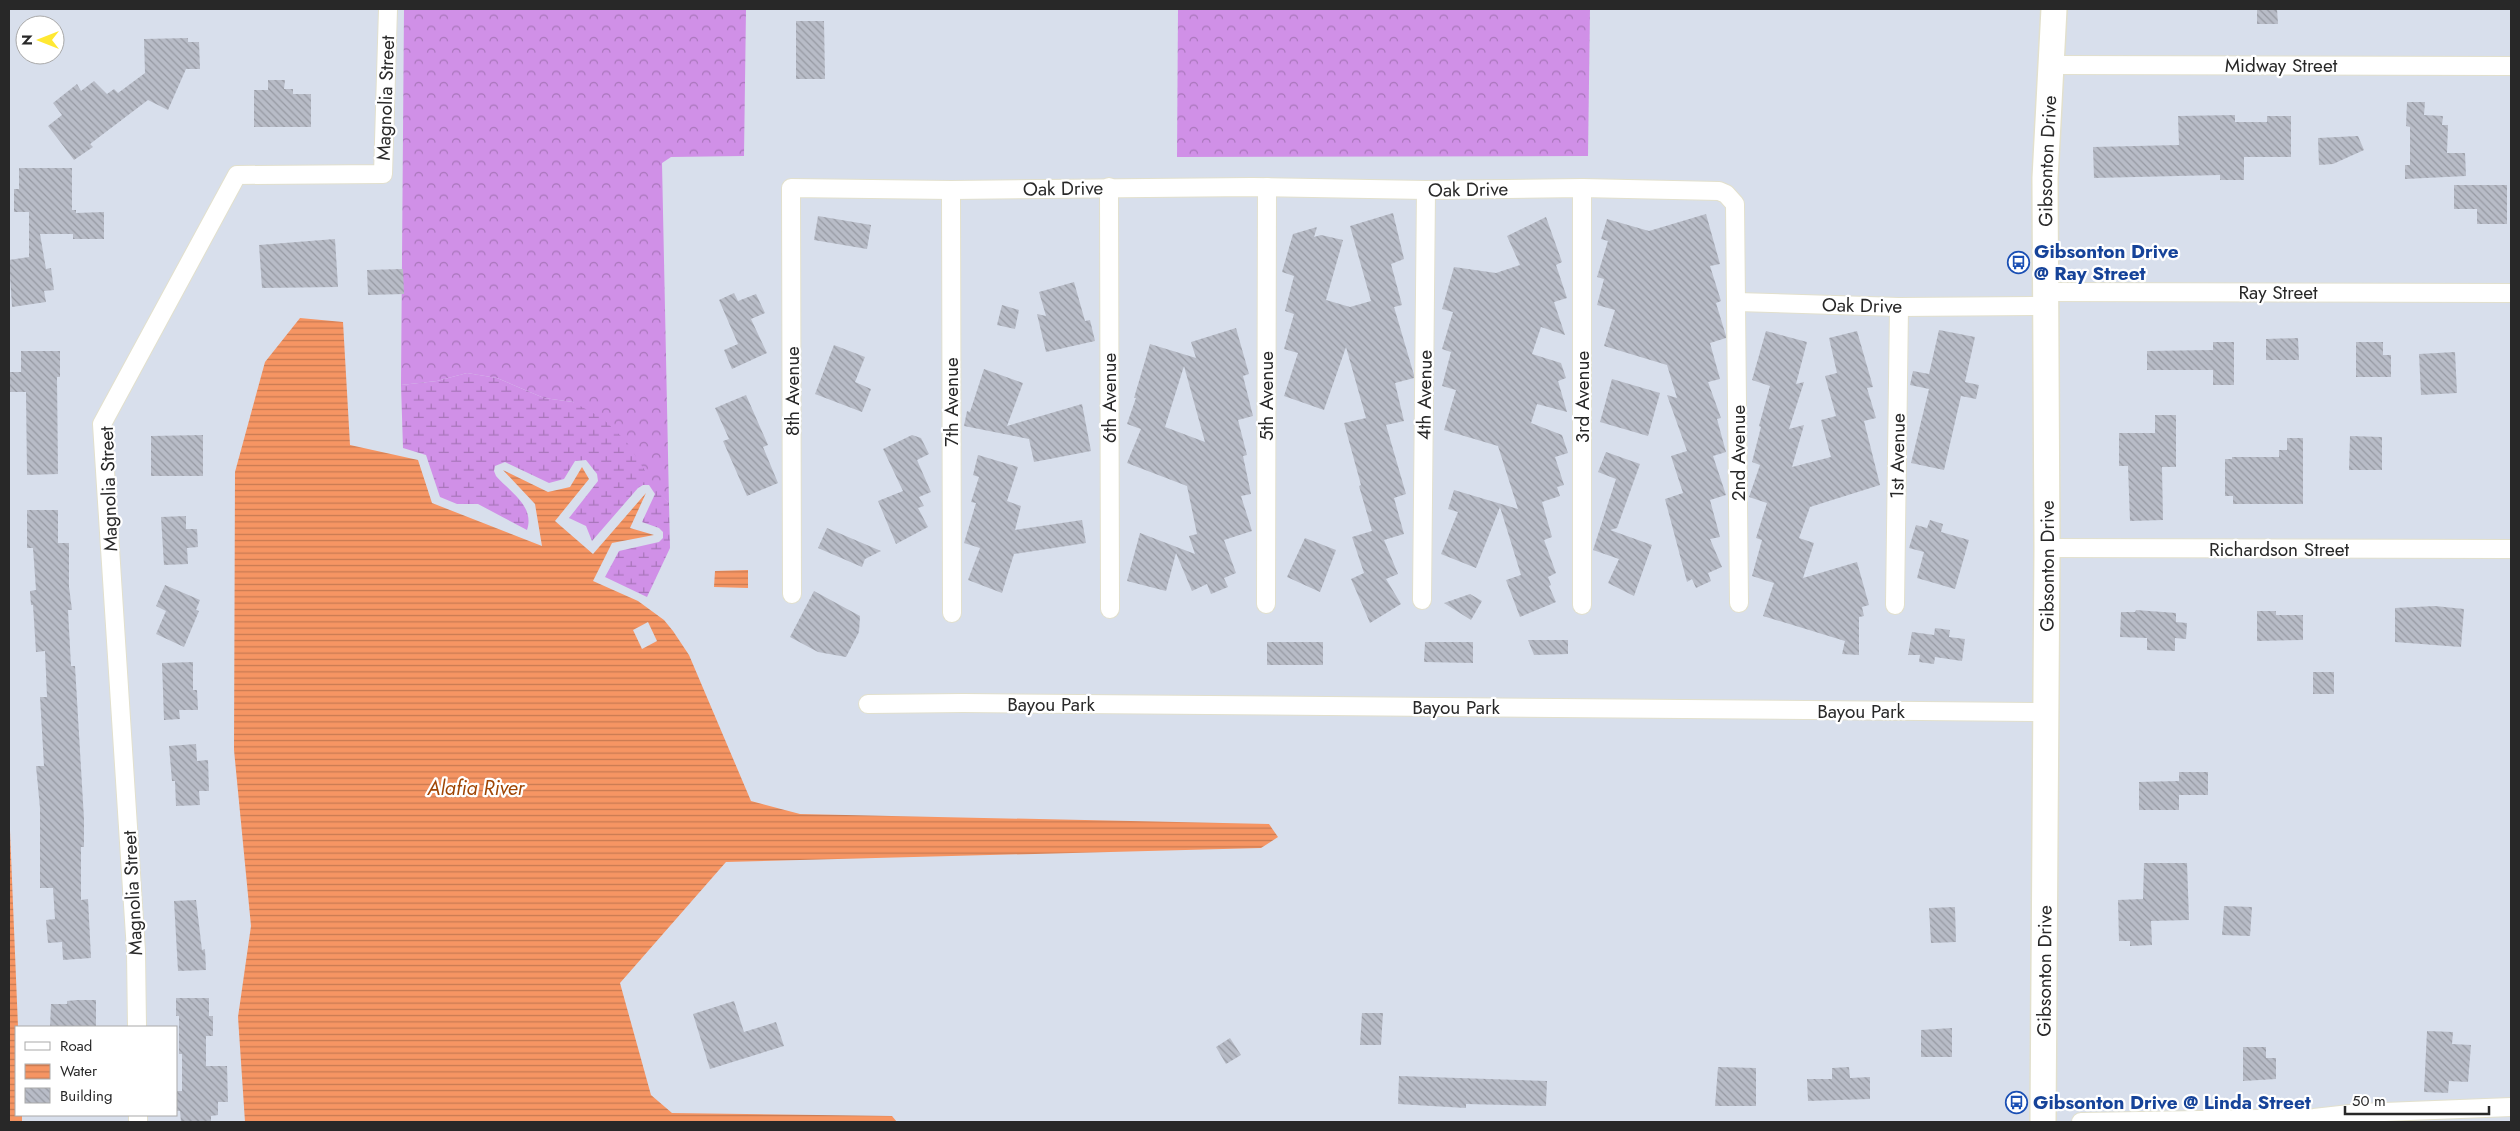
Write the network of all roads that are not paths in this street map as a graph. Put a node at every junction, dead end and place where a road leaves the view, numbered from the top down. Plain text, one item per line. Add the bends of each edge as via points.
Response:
1 (388, 9) edge
2 (2054, 9) edge
3 (2050, 65) junction
4 (2511, 66) edge
5 (1109, 187) junction
6 (1267, 187) junction
7 (792, 188) joint
8 (1582, 188) junction
9 (951, 190) junction
10 (1426, 190) junction
11 (2511, 293) edge
12 (2044, 299) junction
13 (1737, 302) junction
14 (1899, 307) junction
15 (2046, 548) junction
16 (2511, 549) edge
17 (792, 594) dead end
18 (1422, 600) dead end
19 (1739, 603) dead end
20 (1266, 604) dead end
21 (1895, 604) dead end
22 (1582, 605) dead end
23 (1110, 609) dead end
24 (952, 613) dead end
25 (868, 704) dead end
26 (2045, 712) junction
27 (137, 1026) edge
28 (2511, 1107) edge
29 (2043, 1122) edge
30 (2081, 1122) edge

1 - 27 street, Magnolia Street via 383,174 237,175 102,424 136,951
2 - 3 main road, Gibsonton Drive
3 - 4 street, Midway Street
3 - 12 main road, Gibsonton Drive via 2046,121
5 - 6 street, Oak Drive
5 - 9 street, Oak Drive
5 - 23 street, 6th Avenue
6 - 10 street, Oak Drive
6 - 20 street, 5th Avenue
7 - 9 street, Oak Drive
7 - 17 street, 8th Avenue
8 - 10 street, Oak Drive
8 - 13 street, Oak Drive via 1726,194 1735,204
8 - 22 street, 3rd Avenue
9 - 24 street, 7th Avenue
10 - 18 street, 4th Avenue
11 - 12 street, Ray Street
12 - 14 street, Oak Drive
12 - 15 main road, Gibsonton Drive
13 - 14 street, Oak Drive
13 - 19 street, 2nd Avenue
14 - 21 street, 1st Avenue
15 - 16 street, Richardson Street
15 - 26 main road, Gibsonton Drive
25 - 26 street, Bayou Park
26 - 29 main road, Gibsonton Drive
28 - 30 street via 2314,1118

